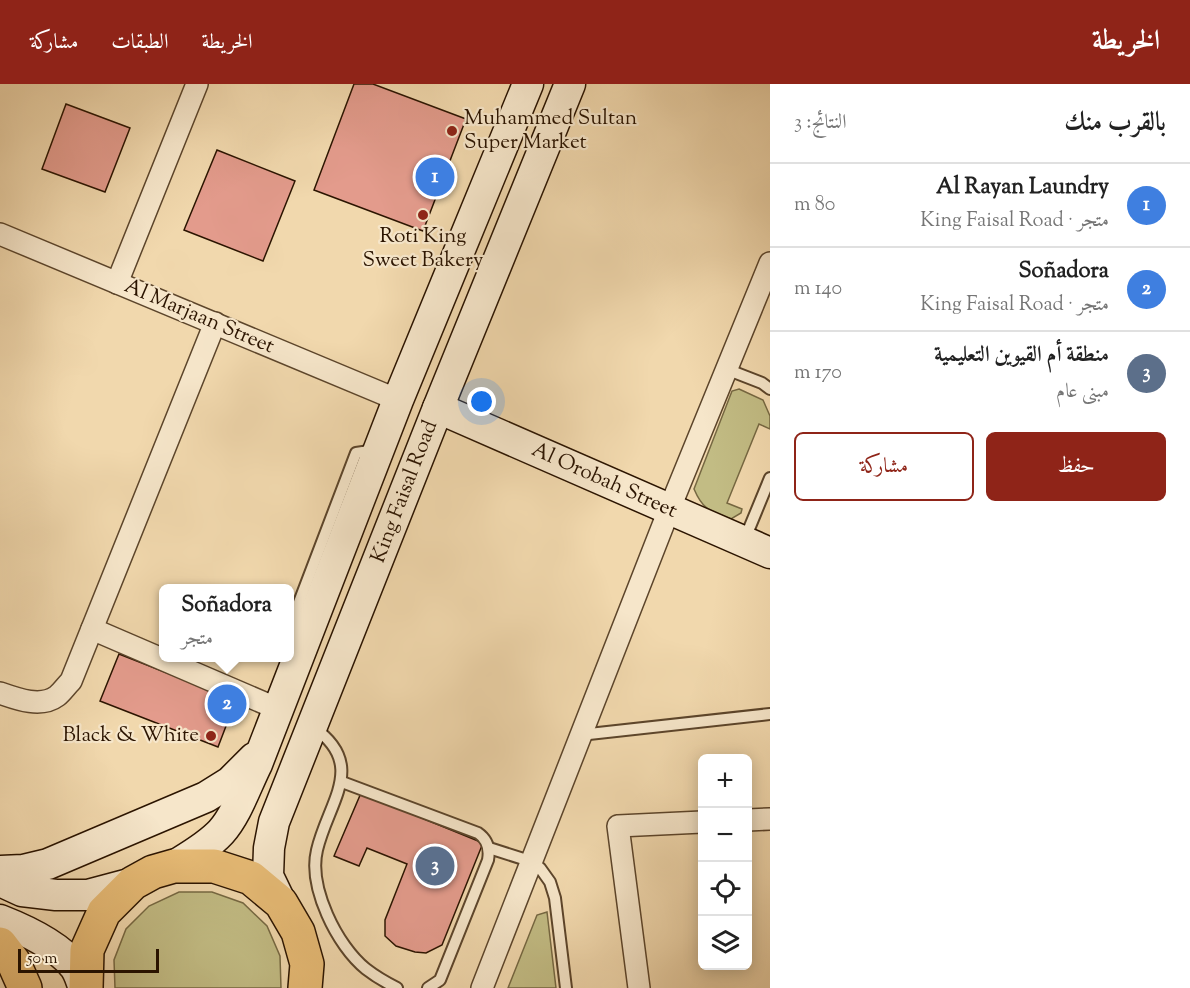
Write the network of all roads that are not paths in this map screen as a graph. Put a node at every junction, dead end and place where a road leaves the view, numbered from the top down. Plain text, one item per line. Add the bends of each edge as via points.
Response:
1 (197, 84) edge
2 (528, 84) edge
3 (570, 84) edge
4 (0, 234) edge
5 (770, 263) edge
6 (117, 283) junction
7 (765, 291) edge
8 (216, 323) junction
9 (726, 369) junction
10 (770, 389) edge
11 (398, 400) junction
12 (438, 408) junction
13 (379, 450) junction
14 (770, 478) edge
15 (669, 510) junction
16 (757, 547) edge
17 (294, 616) edge
18 (92, 629) junction
19 (294, 657) edge
20 (159, 658) edge
21 (169, 662) edge
22 (291, 664) edge
23 (0, 693) edge
24 (278, 709) junction
25 (770, 714) edge
26 (313, 727) junction
27 (580, 735) junction
28 (262, 749) junction
29 (342, 782) junction
30 (770, 819) edge
31 (752, 820) edge
32 (698, 822) edge
33 (489, 848) junction
34 (533, 862) junction
35 (174, 866) junction
36 (0, 871) edge
37 (0, 881) edge
38 (134, 883) junction
39 (281, 903) junction
40 (0, 920) edge
41 (0, 944) edge
42 (310, 980) edge
43 (25, 988) edge
44 (85, 988) edge
45 (397, 988) edge
46 (428, 988) edge
47 (482, 988) edge
48 (566, 988) edge
49 (639, 988) edge

1 - 6 street
2 - 11 main road, King Faisal Road
3 - 12 main road, King Faisal Road
4 - 6 street, Al Marjaan Street
5 - 7 street
6 - 8 street, Al Marjaan Street
7 - 9 street
8 - 11 street, Al Marjaan Street
8 - 18 street
9 - 10 lane
9 - 15 street
11 - 13 main road, King Faisal Road
12 - 15 main road, Al Orobah Street
12 - 26 main road, King Faisal Road
13 - 17 lane via 356,453
13 - 19 main road, King Faisal Road
14 - 16 lane
15 - 16 main road, Al Orobah Street
15 - 27 street
18 - 20 street
18 - 23 street via 70,681 56,697 41,703
21 - 24 street
22 - 24 main road, King Faisal Road
24 - 28 main road, King Faisal Road
25 - 27 lane
26 - 29 lane via 337,751
26 - 39 main road, King Faisal Road via 274,822 269,848 268,876
27 - 34 street
28 - 35 main road, King Faisal Road via 222,832
28 - 36 main road via 230,782 206,797 48,864
29 - 33 lane via 478,833
29 - 45 lane via 316,850 315,874 321,899 348,949 366,969
30 - 31 street
32 - 49 street via 618,826
33 - 34 lane
33 - 46 lane via 488,860 440,980
34 - 47 street
34 - 48 lane via 553,890
35 - 38 main road
35 - 39 main road via 214,866 251,878
37 - 38 main road via 22,891 56,895 88,895
38 - 44 main road via 104,912 87,950
39 - 42 main road via 298,932
40 - 44 main road via 57,950 75,967
41 - 43 main road

